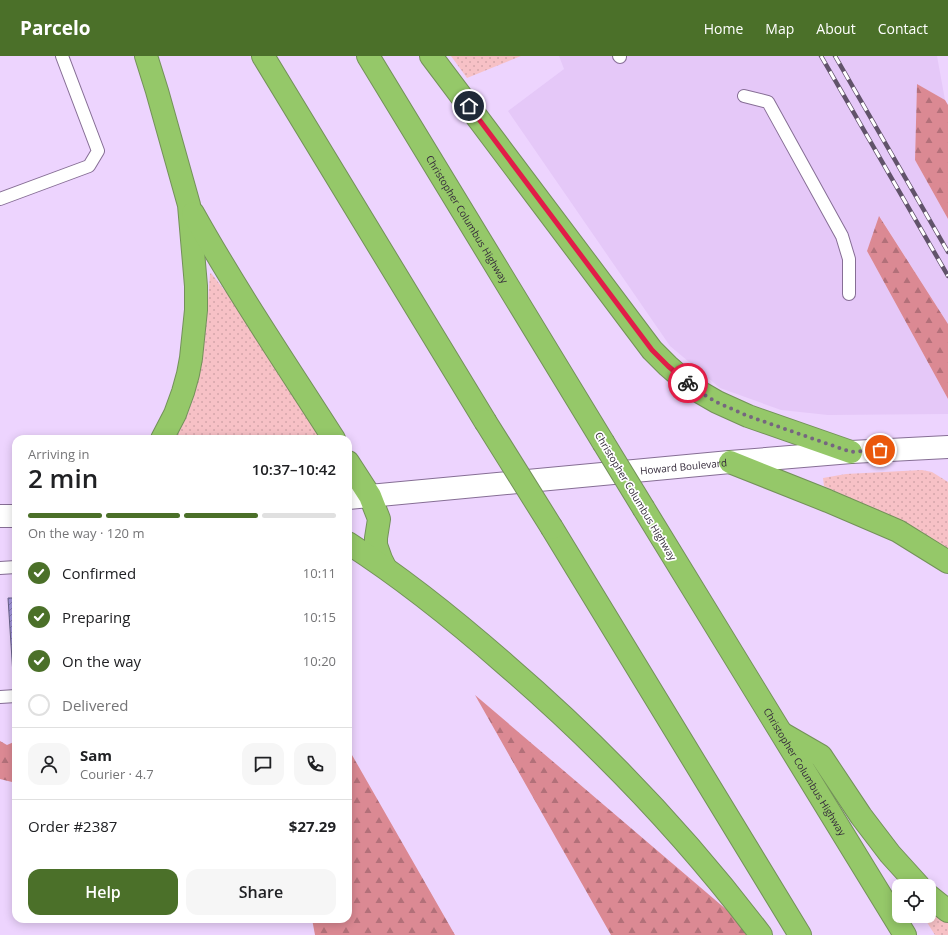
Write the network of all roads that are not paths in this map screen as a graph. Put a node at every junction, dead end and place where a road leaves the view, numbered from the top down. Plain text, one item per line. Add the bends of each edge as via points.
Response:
1 (62, 56) edge
2 (146, 56) edge
3 (263, 56) edge
4 (368, 56) edge
5 (431, 56) edge
6 (744, 96) dead end
7 (0, 199) edge
8 (189, 204) junction
9 (849, 294) dead end
10 (164, 435) edge
11 (331, 435) edge
12 (948, 447) edge
13 (851, 452) junction
14 (730, 462) junction
15 (352, 468) edge
16 (370, 496) junction
17 (352, 498) edge
18 (0, 516) edge
19 (12, 516) edge
20 (352, 545) edge
21 (948, 562) edge
22 (12, 567) edge
23 (385, 567) junction
24 (0, 568) edge
25 (12, 696) edge
26 (0, 697) edge
27 (781, 733) junction
28 (913, 879) edge
29 (936, 902) edge
30 (948, 911) edge
31 (761, 935) edge
32 (800, 935) edge
33 (905, 935) edge

1 - 7 lane via 98,151 89,166
2 - 8 highway
3 - 32 highway, bridge
4 - 27 highway, Christopher Columbus Highway, bridge
5 - 13 highway via 652,350 668,366 698,391 732,410
6 - 9 lane via 768,102 838,230 849,258
8 - 10 highway via 196,310 191,358 183,392
8 - 11 highway via 206,237
12 - 13 main road, Howard Boulevard
13 - 14 main road, Howard Boulevard
14 - 16 main road, Howard Boulevard
14 - 21 highway via 898,531
15 - 16 highway
16 - 17 main road, Howard Boulevard
16 - 23 highway via 378,519 378,552
18 - 19 main road
20 - 23 highway
22 - 24 lane
23 - 31 highway via 466,630 582,733 671,826
25 - 26 lane
27 - 28 highway via 821,756 861,816
27 - 33 highway, Christopher Columbus Highway
29 - 30 highway

